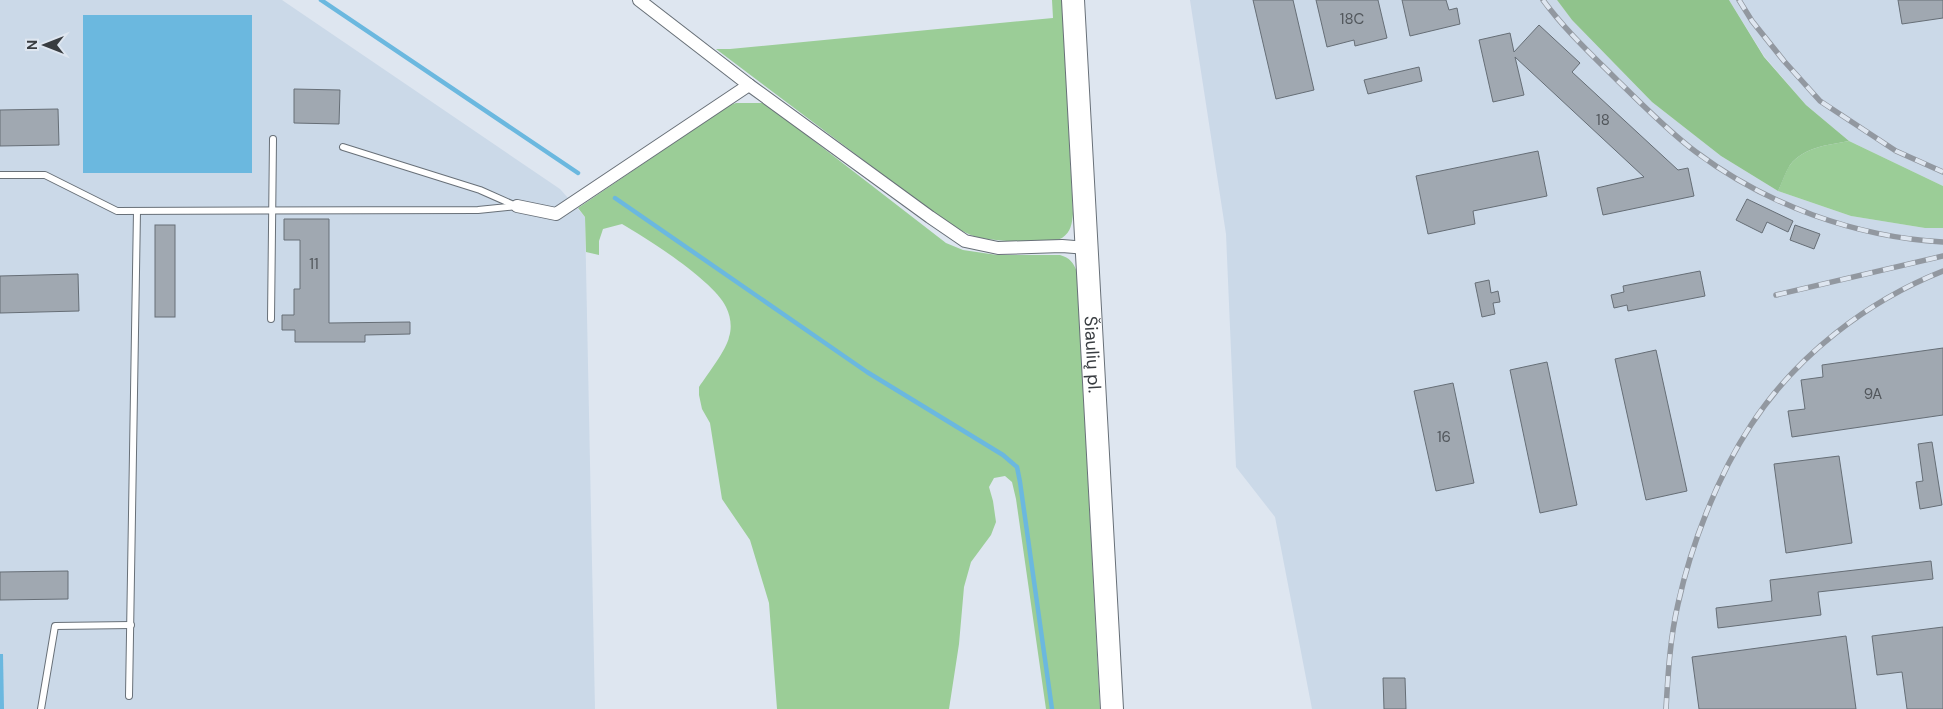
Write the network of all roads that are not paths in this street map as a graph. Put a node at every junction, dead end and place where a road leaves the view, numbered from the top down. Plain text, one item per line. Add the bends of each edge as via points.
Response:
1 (639, 0) edge
2 (1073, 0) edge
3 (750, 85) junction
4 (273, 139) dead end
5 (344, 147) dead end
6 (0, 175) edge
7 (517, 206) junction
8 (273, 209) junction
9 (136, 211) junction
10 (1087, 248) junction
11 (271, 319) dead end
12 (131, 625) junction
13 (129, 696) dead end
14 (41, 709) edge
15 (1112, 709) edge

1 - 3 street
2 - 10 highway, Šiaulių pl.
3 - 7 street via 556,214
3 - 10 street via 965,241 998,248
4 - 8 lane
5 - 7 lane via 480,190
6 - 9 lane via 45,175 117,211
7 - 8 lane via 478,210
8 - 9 lane
8 - 11 lane
9 - 12 lane
10 - 15 highway, Šiaulių pl.
12 - 13 lane
12 - 14 lane via 55,626

